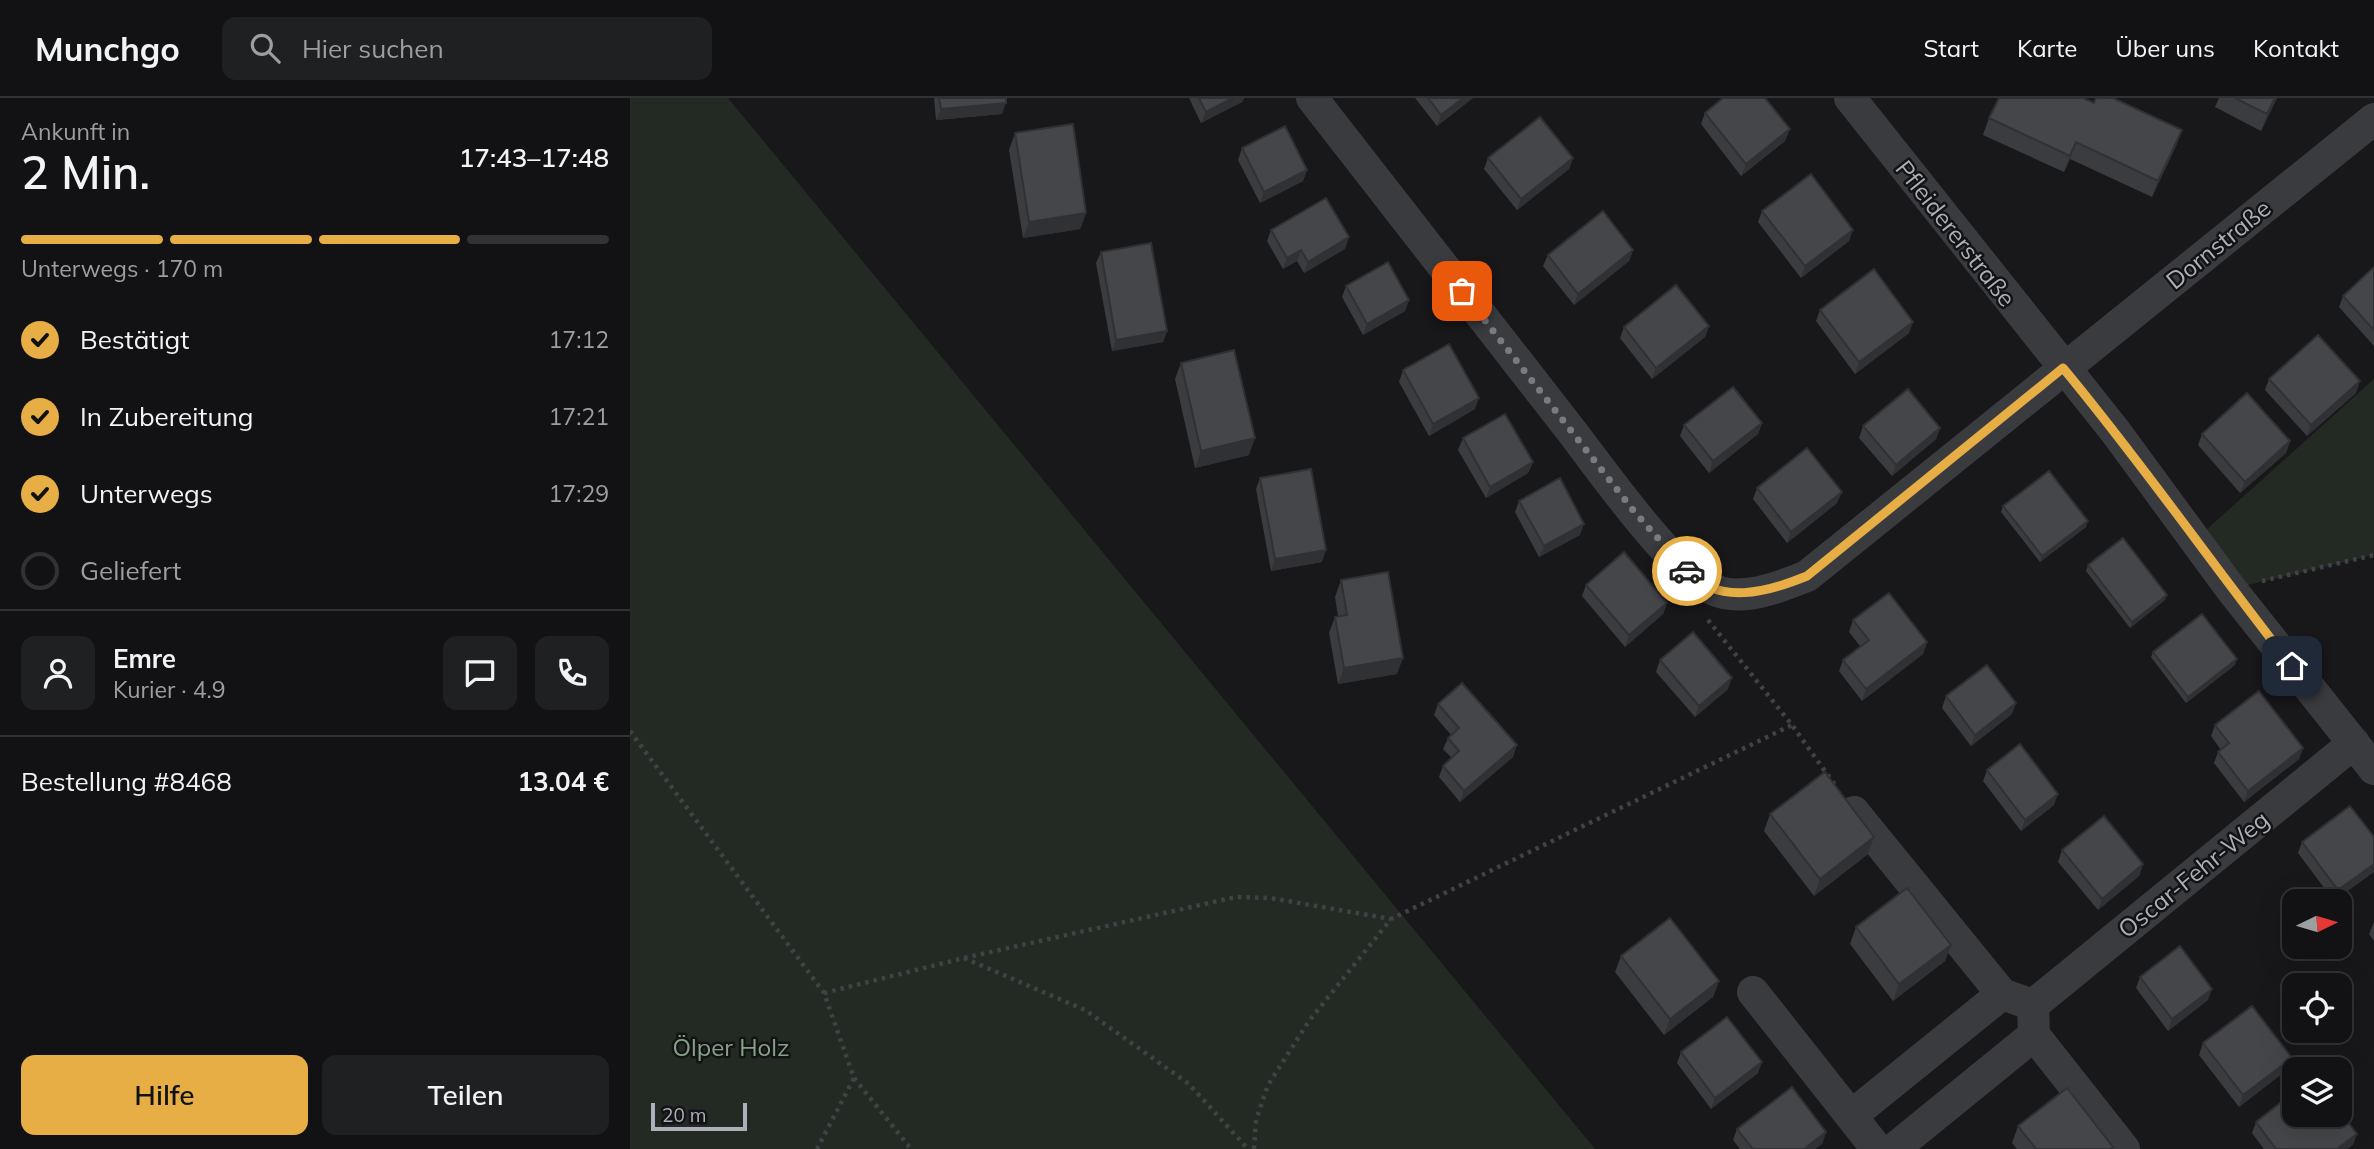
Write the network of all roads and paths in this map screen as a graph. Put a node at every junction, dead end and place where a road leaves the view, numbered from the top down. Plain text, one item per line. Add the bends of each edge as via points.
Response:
1 (1312, 98) edge
2 (1850, 98) edge
3 (2374, 119) edge
4 (2063, 368) junction
5 (2374, 555) edge
6 (1695, 580) junction
7 (2231, 589) junction
8 (1792, 725) junction
9 (630, 732) edge
10 (2354, 743) junction
11 (2374, 769) edge
12 (1854, 812) joint
13 (1391, 919) junction
14 (964, 958) junction
15 (1753, 992) dead end
16 (824, 993) junction
17 (2002, 994) junction
18 (2033, 1020) junction
19 (854, 1078) junction
20 (1851, 1116) junction
21 (822, 1139) junction
22 (817, 1149) edge
23 (825, 1149) edge
24 (911, 1149) edge
25 (1248, 1149) edge
26 (1254, 1149) edge
27 (1877, 1149) edge
28 (1895, 1149) edge
29 (2124, 1149) edge

1 - 6 street via 1633,510
2 - 4 street, Pfleidererstraße
3 - 4 street, Dornstraße
4 - 6 street, Dornstraße via 1807,576 1776,589 1748,593 1717,592
4 - 7 street, Pfleidererstraße
5 - 7 path
6 - 8 path via 1710,624
7 - 10 street, Pfleidererstraße
8 - 12 path
8 - 13 path
9 - 16 path
10 - 11 street, Pfleidererstraße
10 - 18 street, Oscar-Fehr-Weg
12 - 17 street
13 - 14 path via 1270,898 1237,897
13 - 26 path via 1309,1021 1268,1085 1256,1120
14 - 16 path
14 - 25 path via 1085,1010 1189,1084
15 - 20 street
16 - 19 path
17 - 18 street
17 - 20 street
18 - 28 street, Oscar-Fehr-Weg
18 - 29 street
19 - 21 path
19 - 24 path
20 - 27 street
21 - 22 path
21 - 23 path

